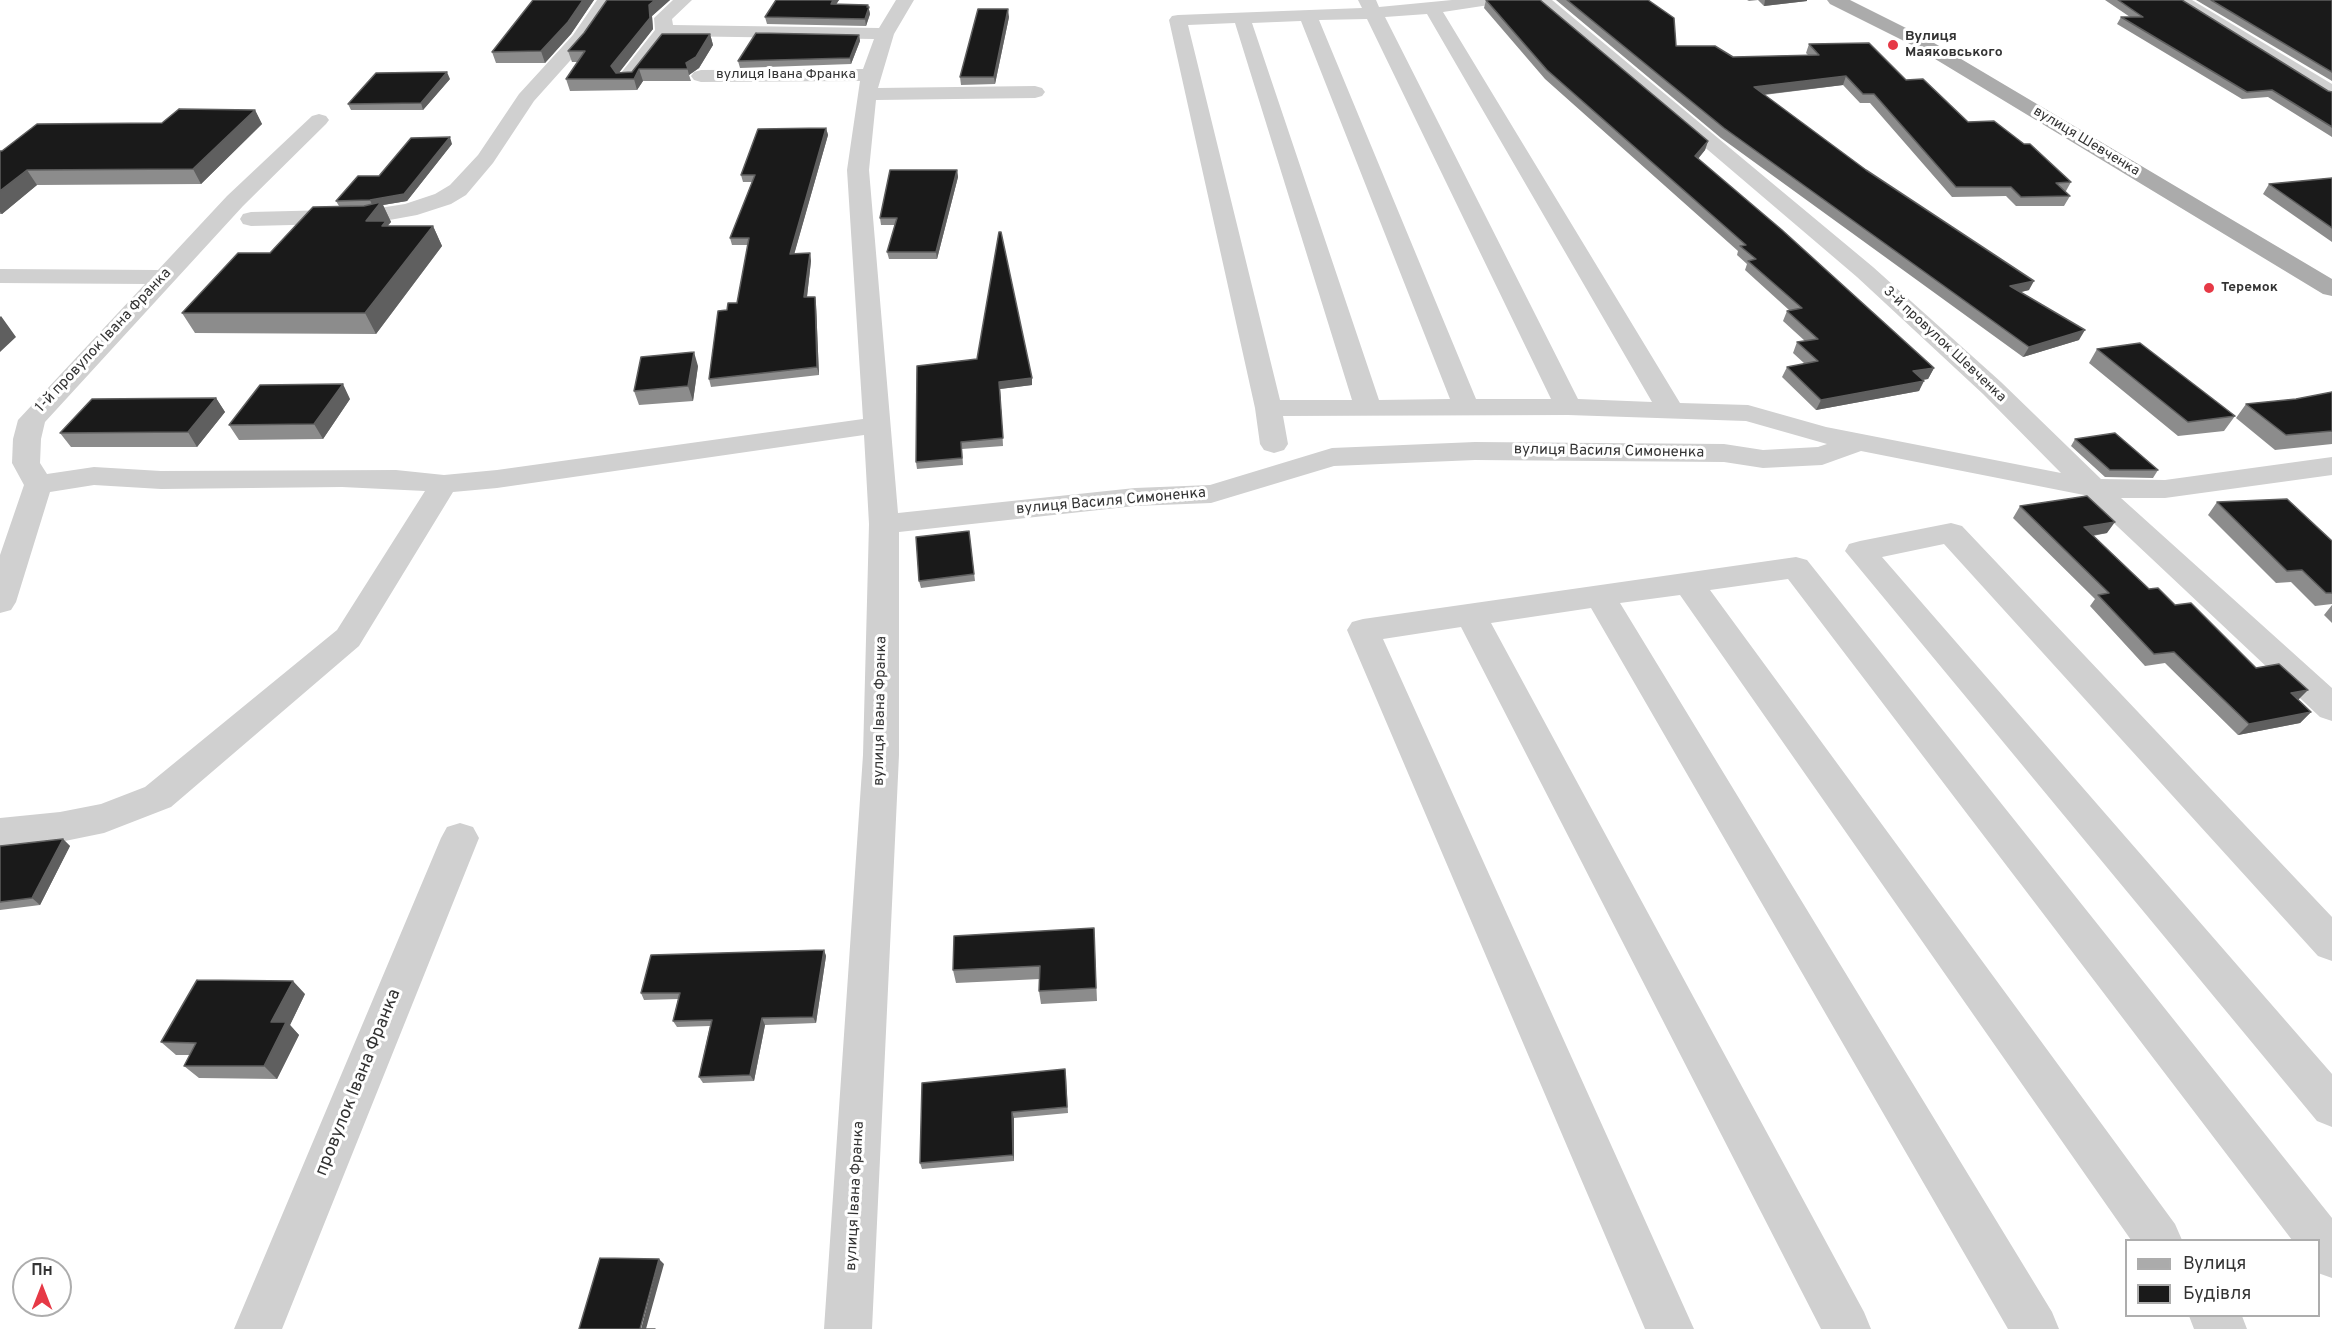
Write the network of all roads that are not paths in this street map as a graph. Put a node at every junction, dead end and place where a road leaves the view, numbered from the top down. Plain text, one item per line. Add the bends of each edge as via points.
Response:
1 (606, 0) edge
2 (683, 0) edge
3 (905, 0) edge
4 (1489, 0) edge
5 (1541, 0) edge
6 (1836, 0) edge
7 (2180, 0) edge
8 (1371, 6) edge
9 (1432, 8) junction
10 (1176, 10) edge
11 (1308, 15) junction
12 (1242, 18) junction
13 (664, 30) junction
14 (885, 34) junction
15 (701, 76) dead end
16 (627, 78) edge
17 (869, 84) junction
18 (1035, 92) dead end
19 (2332, 92) edge
20 (319, 120) dead end
21 (251, 219) dead end
22 (0, 276) edge
23 (163, 277) junction
24 (2332, 289) edge
25 (1466, 407) junction
26 (1568, 407) junction
27 (1268, 408) junction
28 (1368, 408) junction
29 (1670, 409) junction
30 (876, 425) junction
31 (1858, 442) junction
32 (1274, 444) dead end
33 (2332, 466) edge
34 (444, 484) junction
35 (38, 485) junction
36 (2093, 488) junction
37 (884, 524) junction
38 (1688, 583) junction
39 (1600, 596) junction
40 (0, 603) edge
41 (1471, 615) junction
42 (2332, 708) edge
43 (0, 833) edge
44 (460, 838) dead end
45 (2332, 944) edge
46 (2332, 1106) edge
47 (2158, 1239) edge
48 (2320, 1239) edge
49 (2320, 1240) edge
50 (2332, 1255) edge
51 (2214, 1317) edge
52 (258, 1329) edge
53 (848, 1329) edge
54 (1670, 1329) edge
55 (1847, 1329) edge
56 (2035, 1329) edge
57 (2223, 1329) edge

1 - 21 street via 573,48 526,98 486,159 458,190 409,210 373,216
2 - 13 street via 663,18
3 - 14 street, вулиця Івана Франка
4 - 9 street
5 - 36 street, 3-й провулок Шевченка via 1865,272 1992,388
6 - 24 main road, вулиця Шевченка via 1918,41
7 - 19 street
8 - 9 street
8 - 11 street
8 - 26 street
9 - 29 street
10 - 12 street
10 - 27 street
11 - 12 street
11 - 25 street
12 - 28 street
13 - 14 street
13 - 16 street
14 - 17 street, вулиця Івана Франка
15 - 17 street, вулиця Івана Франка
17 - 18 street, вулиця Івана Франка
17 - 30 street, вулиця Івана Франка via 858,170
20 - 23 street, 1-й провулок Івана Франка
22 - 23 street
23 - 35 street, 1-й провулок Івана Франка via 32,420 26,463
25 - 26 street
25 - 28 street
26 - 29 street
27 - 28 street
27 - 32 street
29 - 31 street via 1748,413
30 - 34 street
30 - 37 street, вулиця Івана Франка
31 - 36 street
31 - 37 street, вулиця Василя Симоненка via 1822,456 1763,459 1724,453 1486,451 1332,457 1210,494 1135,496
33 - 36 street via 2165,489
34 - 35 street via 342,477 194,480 94,476
34 - 43 street via 348,638 158,797 104,818
35 - 40 street
36 - 42 street, 3-й провулок Шевченка
37 - 53 street, вулиця Івана Франка via 881,755
38 - 39 street
38 - 47 street
38 - 48 street via 1796,567
39 - 41 street
39 - 56 street
41 - 54 street via 1362,630
41 - 55 street
44 - 52 street, провулок Івана Франка
45 - 46 street via 1951,534 1860,551
49 - 50 street
51 - 57 street

